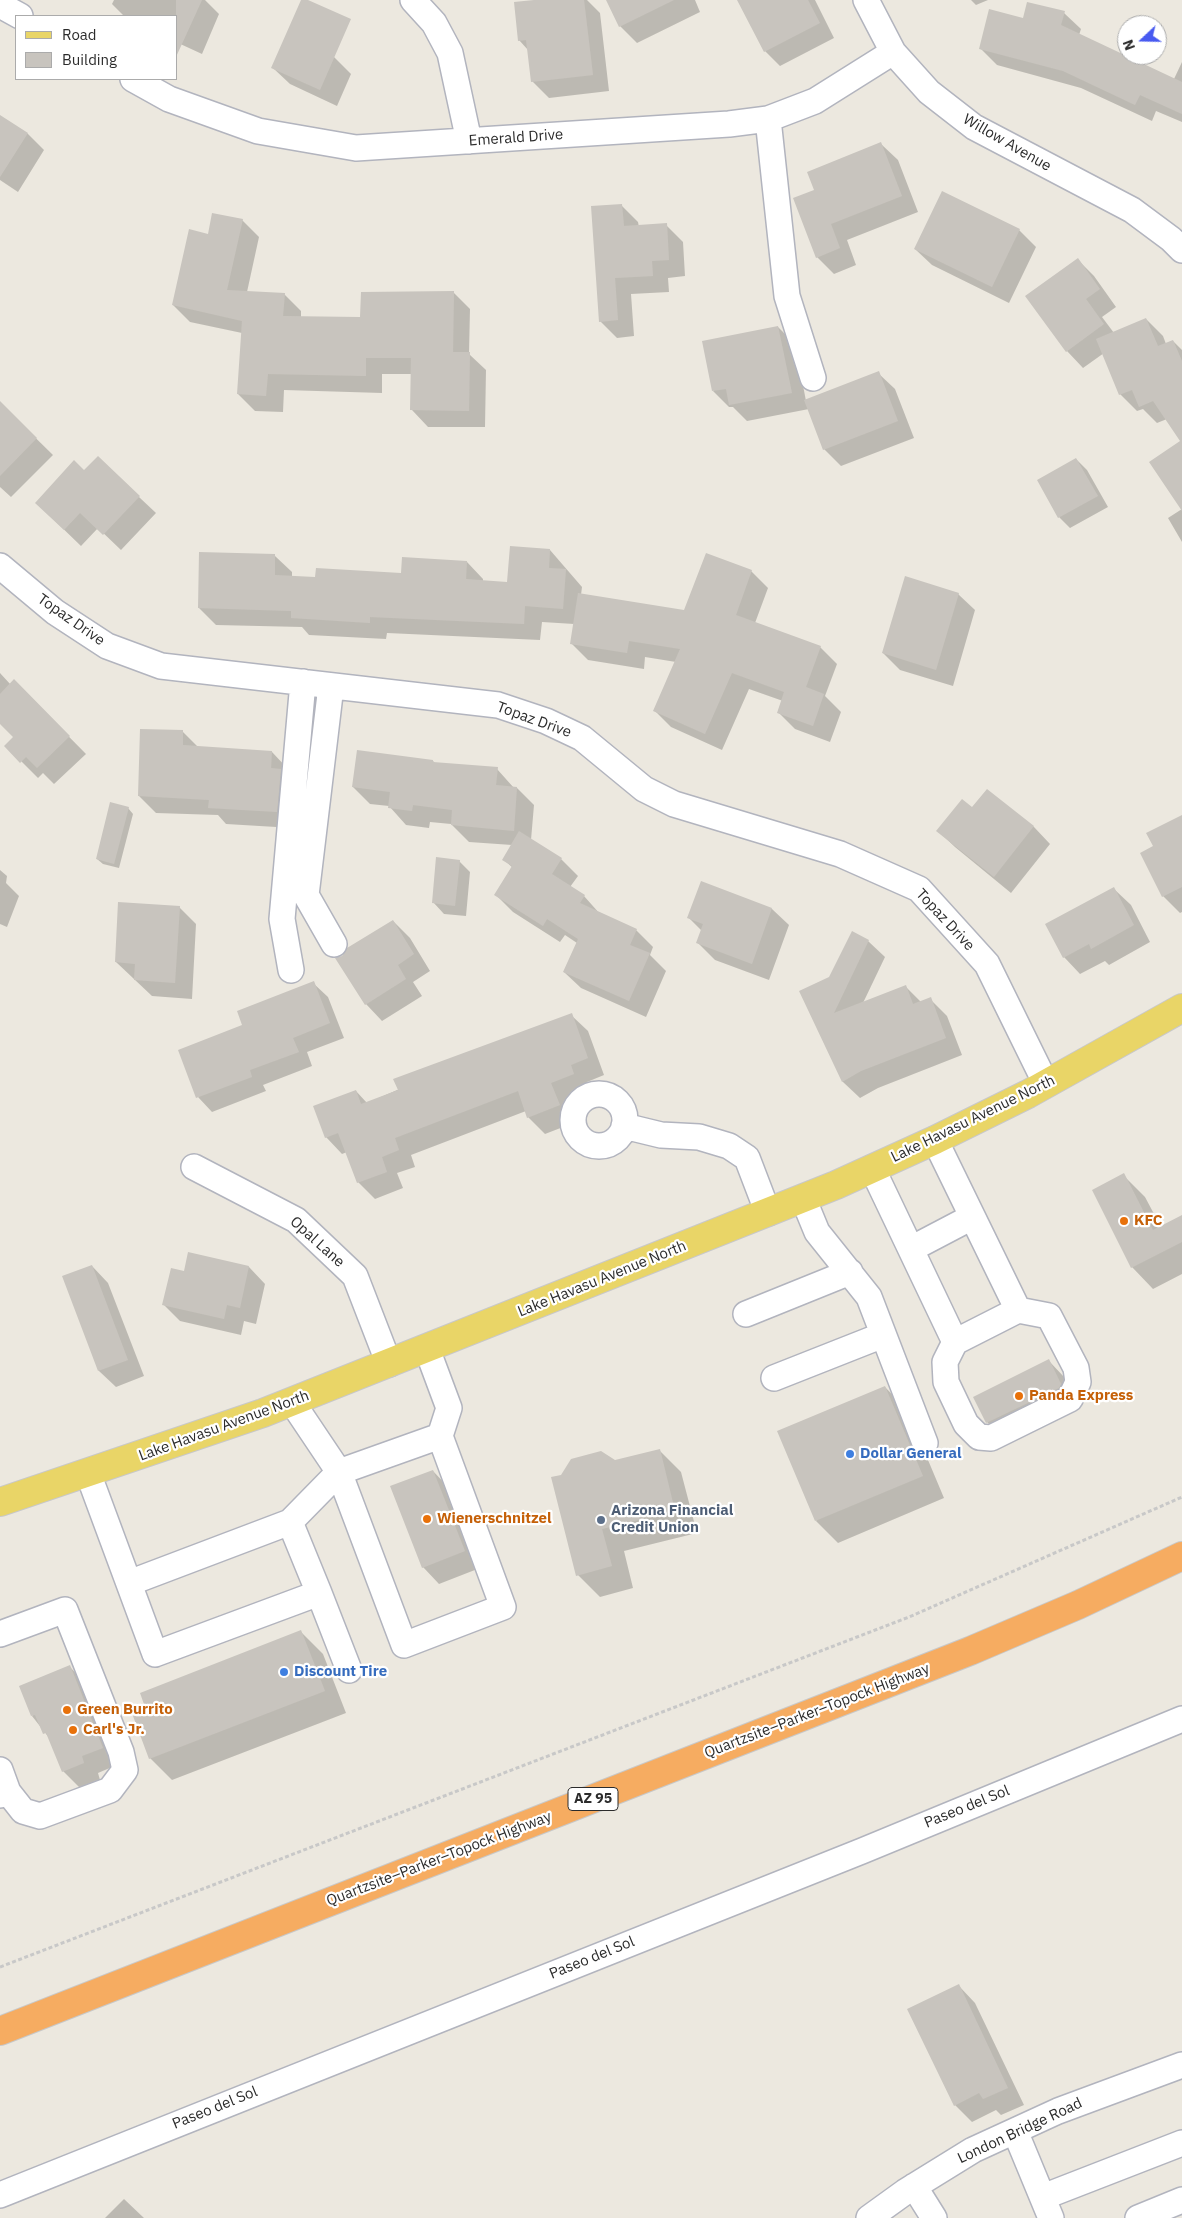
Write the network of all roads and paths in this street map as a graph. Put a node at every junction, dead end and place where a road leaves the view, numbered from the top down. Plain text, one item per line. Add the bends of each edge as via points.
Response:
1 (412, 0) edge
2 (866, 0) edge
3 (0, 5) edge
4 (18, 15) edge
5 (894, 52) junction
6 (135, 80) edge
7 (768, 119) junction
8 (469, 141) junction
9 (1182, 250) edge
10 (813, 378) dead end
11 (0, 566) edge
12 (303, 682) junction
13 (331, 686) junction
14 (334, 944) dead end
15 (292, 970) dead end
16 (1182, 1008) edge
17 (1046, 1084) junction
18 (624, 1126) dead end
19 (935, 1140) junction
20 (194, 1167) dead end
21 (872, 1168) junction
22 (803, 1198) junction
23 (768, 1213) junction
24 (972, 1217) junction
25 (911, 1249) junction
26 (850, 1272) junction
27 (1018, 1310) junction
28 (746, 1314) dead end
29 (883, 1335) junction
30 (955, 1342) junction
31 (427, 1349) junction
32 (389, 1364) junction
33 (774, 1378) dead end
34 (292, 1402) junction
35 (440, 1436) junction
36 (925, 1443) dead end
37 (339, 1472) junction
38 (88, 1473) junction
39 (1182, 1498) edge
40 (0, 1502) edge
41 (290, 1522) junction
42 (1182, 1556) edge
43 (129, 1583) junction
44 (319, 1593) junction
45 (0, 1634) edge
46 (349, 1670) dead end
47 (1182, 1719) edge
48 (3, 1786) edge
49 (0, 1967) edge
50 (0, 2031) edge
51 (1182, 2064) edge
52 (1015, 2131) junction
53 (1182, 2143) edge
54 (914, 2186) junction
55 (0, 2195) edge
56 (1182, 2200) edge
57 (1047, 2207) edge
58 (869, 2218) edge
59 (934, 2218) edge
60 (1138, 2218) edge

1 - 8 street via 434,23 450,53
2 - 5 street, Willow Avenue
3 - 4 street
5 - 7 street, Emerald Drive via 815,101
5 - 9 street, Willow Avenue via 929,92 974,127 1132,210
6 - 8 street, Emerald Drive via 169,99 258,131 356,148
7 - 8 street, Emerald Drive
7 - 10 street via 788,296
11 - 12 street, Topaz Drive via 55,612 107,646 161,666
12 - 13 street, Topaz Drive
12 - 15 street via 282,919
13 - 14 street via 306,895
13 - 17 street, Topaz Drive via 498,705 546,721 582,738 644,789 674,804 840,854 919,888 987,964
16 - 17 main road, Lake Havasu Avenue North
17 - 19 main road, Lake Havasu Avenue North
18 - 23 street via 661,1135 700,1137 729,1146 747,1158
19 - 21 main road, Lake Havasu Avenue North
19 - 24 street
20 - 32 street, Opal Lane via 296,1220 355,1276
21 - 22 main road, Lake Havasu Avenue North
21 - 25 street
22 - 23 main road, Lake Havasu Avenue North
22 - 26 street via 817,1232
23 - 31 main road, Lake Havasu Avenue North
24 - 25 street
24 - 27 street
25 - 30 street
26 - 28 street
26 - 29 street via 869,1297
27 - 30 street
27 - 30 street via 1050,1316 1076,1368 1078,1382 1070,1399 991,1438 979,1437 966,1424 946,1382 945,1362
29 - 33 street
29 - 36 street
31 - 32 main road, Lake Havasu Avenue North
31 - 35 street via 449,1408
32 - 34 main road, Lake Havasu Avenue North
34 - 37 street
34 - 38 main road, Lake Havasu Avenue North
35 - 37 street
35 - 37 street via 503,1607 404,1645
37 - 41 street
38 - 40 main road, Lake Havasu Avenue North
38 - 43 street
39 - 49 path via 910,1617
41 - 43 street
41 - 44 street
42 - 50 highway, Quartzsite–Parker–Topock Highway / AZ 95 via 970,1651
43 - 44 street via 155,1654
44 - 46 street
45 - 48 street via 64,1610 122,1752 125,1770 110,1790 40,1816 23,1811
47 - 55 street, Paseo del Sol
51 - 52 street, London Bridge Road via 1058,2111
52 - 54 street, London Bridge Road via 973,2150
52 - 57 street
53 - 57 street
54 - 58 street, London Bridge Road
54 - 59 street
56 - 60 street

